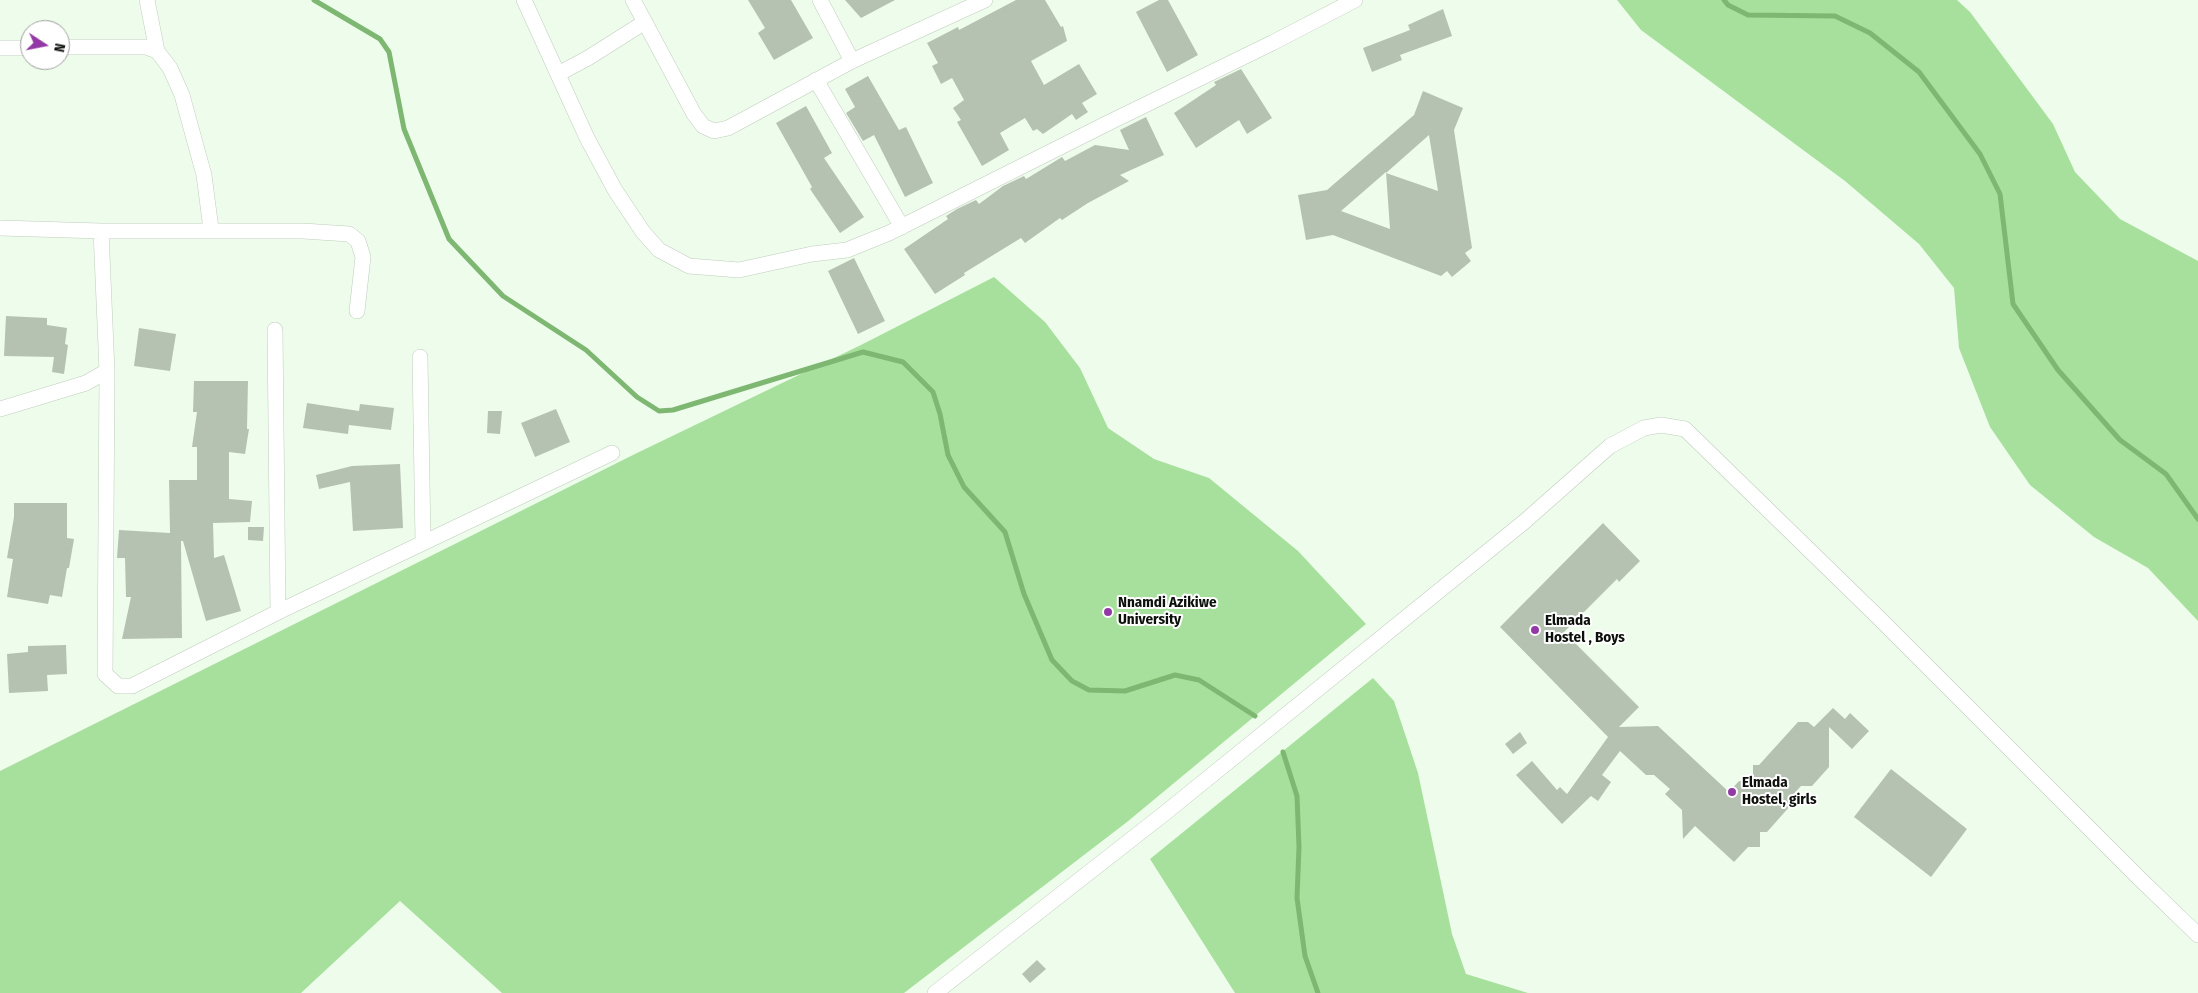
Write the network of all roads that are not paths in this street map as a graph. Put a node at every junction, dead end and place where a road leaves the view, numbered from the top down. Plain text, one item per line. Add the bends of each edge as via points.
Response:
1 (148, 0) edge
2 (524, 0) edge
3 (633, 0) edge
4 (820, 0) edge
5 (985, 0) edge
6 (1355, 0) edge
7 (645, 22) junction
8 (70, 47) edge
9 (0, 48) edge
10 (20, 48) edge
11 (157, 51) junction
12 (852, 61) junction
13 (558, 74) junction
14 (816, 80) junction
15 (902, 227) junction
16 (0, 228) edge
17 (211, 229) junction
18 (101, 231) junction
19 (357, 311) dead end
20 (275, 330) dead end
21 (420, 357) dead end
22 (107, 371) junction
23 (0, 409) edge
24 (612, 452) dead end
25 (423, 543) junction
26 (278, 612) junction
27 (2198, 935) edge
28 (935, 993) edge

1 - 11 street
2 - 13 street
3 - 7 street
4 - 12 street
5 - 12 street
6 - 15 street
7 - 13 street
7 - 14 street via 694,114 704,126 714,130 728,128
8 - 11 street via 146,47
9 - 10 street
11 - 17 street via 170,68 182,94 204,175
12 - 14 street
13 - 15 street via 615,190 659,250 689,266 739,270 847,250
14 - 15 street
16 - 18 street
17 - 18 street
17 - 19 street via 349,234 358,241 363,257
18 - 22 street
20 - 26 street
21 - 25 street
22 - 23 street via 86,383
22 - 26 street via 105,674 118,686 132,686
24 - 25 street
25 - 26 street
27 - 28 street via 1685,429 1661,425 1644,428 1610,446 1524,522 1165,813

